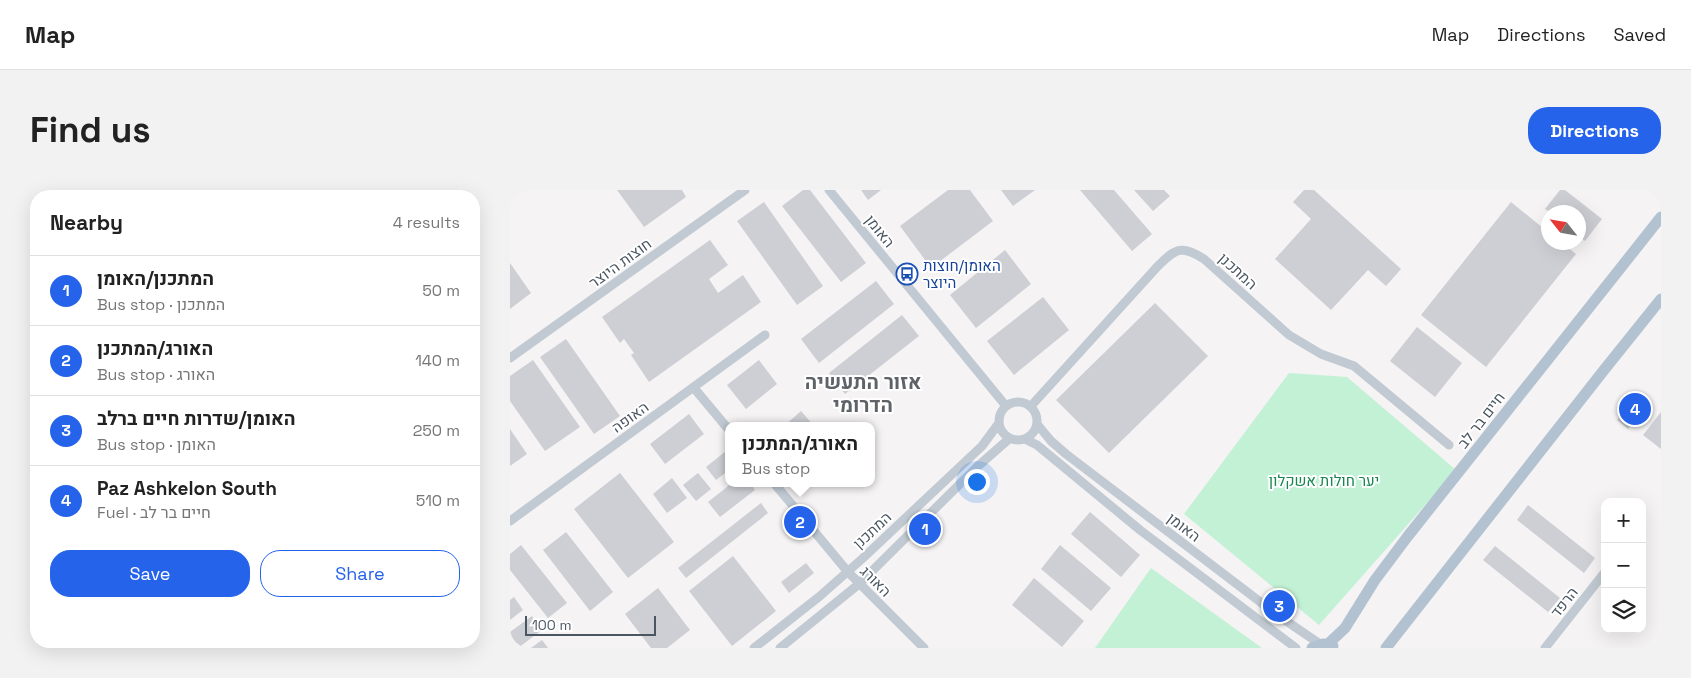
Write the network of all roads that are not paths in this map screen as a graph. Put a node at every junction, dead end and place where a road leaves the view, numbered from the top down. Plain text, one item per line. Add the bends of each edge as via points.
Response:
1 (745, 190) edge
2 (829, 190) edge
3 (1661, 218) edge
4 (1661, 299) edge
5 (765, 335) dead end
6 (510, 358) edge
7 (694, 388) junction
8 (1006, 406) junction
9 (1031, 406) junction
10 (999, 423) junction
11 (1037, 424) junction
12 (725, 425) edge
13 (1010, 438) junction
14 (1025, 439) junction
15 (1449, 445) dead end
16 (777, 487) edge
17 (510, 521) edge
18 (848, 572) junction
19 (1601, 577) edge
20 (859, 584) junction
21 (1324, 646) edge
22 (754, 648) edge
23 (780, 648) edge
24 (924, 648) edge
25 (1296, 648) edge
26 (1386, 648) edge
27 (1545, 648) edge

1 - 6 street, חוצות היוצר
2 - 8 street, האומן
3 - 21 main road, חיים בר לב via 1408,536 1345,628
4 - 26 main road
5 - 7 street, האופה
7 - 12 street
7 - 17 street, האופה
8 - 9 street via 1021,402
8 - 10 street
9 - 11 street
9 - 15 street, המתכנן via 1157,267 1181,249 1192,251 1204,259 1289,335 1321,354 1354,366
10 - 13 street
10 - 18 street, המתכנן via 982,446
11 - 14 street
11 - 21 street, האומן via 1066,454 1284,620
13 - 14 street
13 - 20 street, המתכנן
14 - 25 street, האומן via 1037,445 1140,530
16 - 18 street, האורג
18 - 20 street, האורג
18 - 22 street, המתכנן
19 - 27 street, הרפד
20 - 23 street, המתכנן
20 - 24 street, האורג

